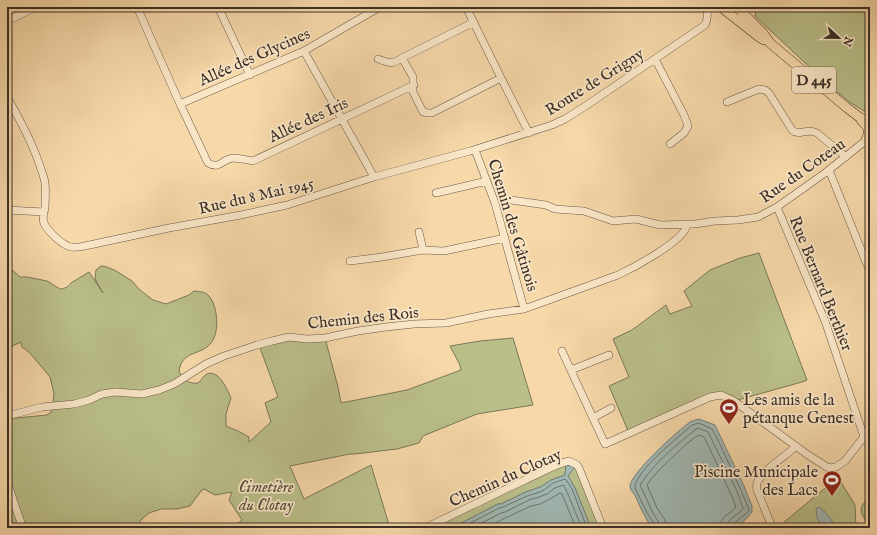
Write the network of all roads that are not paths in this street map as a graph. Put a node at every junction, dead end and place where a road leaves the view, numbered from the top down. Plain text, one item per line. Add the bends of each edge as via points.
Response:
1 (36, 7) edge
2 (138, 7) edge
3 (218, 7) edge
4 (380, 7) edge
5 (466, 7) edge
6 (706, 7) edge
7 (721, 7) edge
8 (726, 7) edge
9 (730, 7) edge
10 (750, 7) edge
11 (738, 12) edge
12 (7, 21) edge
13 (474, 22) junction
14 (763, 33) junction
15 (770, 42) junction
16 (304, 51) junction
17 (402, 58) junction
18 (378, 59) dead end
19 (655, 59) junction
20 (250, 75) junction
21 (501, 78) junction
22 (414, 85) junction
23 (7, 97) edge
24 (727, 102) dead end
25 (180, 104) junction
26 (859, 117) junction
27 (342, 118) junction
28 (870, 123) edge
29 (529, 133) junction
30 (868, 139) edge
31 (670, 144) dead end
32 (491, 145) joint
33 (476, 150) junction
34 (846, 157) junction
35 (829, 170) junction
36 (374, 177) junction
37 (487, 181) junction
38 (436, 193) dead end
39 (511, 200) dead end
40 (777, 207) junction
41 (7, 210) edge
42 (44, 212) junction
43 (687, 225) junction
44 (419, 232) dead end
45 (505, 238) junction
46 (423, 250) junction
47 (350, 261) dead end
48 (870, 272) edge
49 (524, 309) junction
50 (562, 351) dead end
51 (609, 355) dead end
52 (571, 370) junction
53 (611, 408) dead end
54 (7, 416) edge
55 (593, 418) junction
56 (870, 429) edge
57 (864, 437) junction
58 (796, 446) junction
59 (7, 480) edge
60 (23, 528) edge
61 (425, 528) edge
62 (603, 528) edge
63 (768, 528) edge

1 - 12 street
2 - 25 street
3 - 20 street
4 - 16 street, Allée des Glycines
5 - 13 street
6 - 19 street, Route de Grigny via 705,25
7 - 11 main road, D 445
8 - 11 main road, D 445
9 - 14 main road, D 445
10 - 11 street
11 - 14 main road, D 445
11 - 15 main road, D 445 via 759,37
13 - 17 street
13 - 21 street
14 - 15 main road, D 445
15 - 26 main road, D 445
16 - 20 street, Allée des Glycines
16 - 27 street
17 - 18 street via 390,63
17 - 22 street via 413,77
19 - 29 street, Route de Grigny via 565,119
19 - 31 street via 688,126 684,133
20 - 25 street, Allée des Glycines
21 - 22 street via 432,113 424,112 413,92
21 - 29 street
22 - 27 street, Allée des Iris
23 - 42 street, Rue du 8 Mai 1945 via 32,144 43,175
24 - 34 street via 759,89 765,90 794,132 812,130
25 - 27 street, Allée des Iris via 208,163 213,166 231,158 253,161
26 - 28 main road, D 445
26 - 30 main road via 868,127
27 - 36 street
29 - 32 street, Route de Grigny
30 - 34 street, Rue du Coteau
32 - 33 street, Rue du 8 Mai 1945
33 - 36 street, Rue du 8 Mai 1945
33 - 37 street, Chemin des Gâtinois
34 - 35 street, Rue du Coteau
35 - 40 street, Rue du Coteau
35 - 48 street
36 - 42 street, Rue du 8 Mai 1945 via 287,205 80,247 68,246 57,238 44,223
37 - 38 street
37 - 45 street, Chemin des Gâtinois
39 - 43 street, Rue du Coteau via 584,211 613,221 636,218 660,224
40 - 43 street, Rue du Coteau via 758,217
40 - 57 street, Rue Bernard Berthier via 824,322
41 - 42 street
43 - 49 street, Chemin des Rois via 676,240 644,262 618,275
44 - 46 street
45 - 46 street via 444,251
45 - 49 street, Chemin des Gâtinois
46 - 47 street
49 - 54 street, Chemin des Rois via 446,323 414,324 325,338 289,338 224,356 158,390 142,394 102,394 74,404 42,407
50 - 52 street
51 - 52 street
52 - 55 street
53 - 55 street
55 - 58 street via 605,444 710,397 721,395 734,401
56 - 57 street
57 - 58 street via 845,461 831,468 827,468
58 - 63 street via 759,478 756,485 770,522
59 - 60 street
61 - 62 street, Chemin du Clotay via 570,461 579,468

